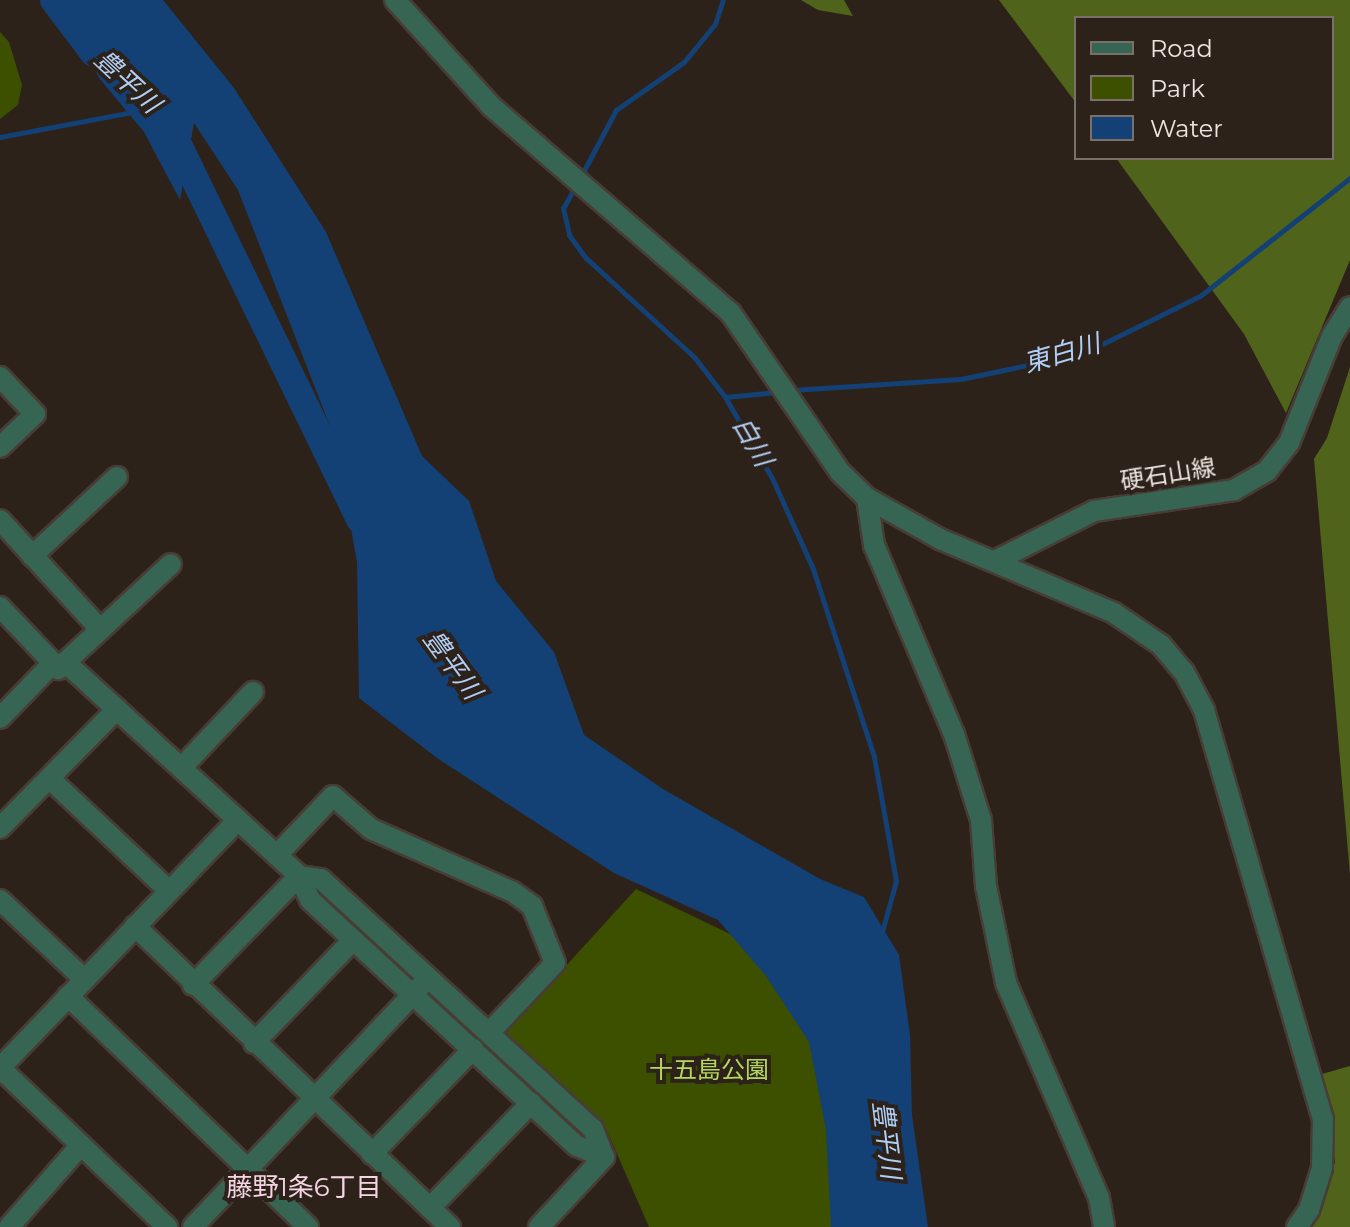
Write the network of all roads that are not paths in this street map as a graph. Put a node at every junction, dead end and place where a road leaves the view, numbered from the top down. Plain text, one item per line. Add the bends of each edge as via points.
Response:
1 (395, 0) edge
2 (1350, 307) edge
3 (0, 377) edge
4 (0, 447) edge
5 (117, 477) dead end
6 (867, 498) junction
7 (0, 520) edge
8 (32, 556) junction
9 (995, 561) junction
10 (171, 564) dead end
11 (0, 608) edge
12 (100, 629) junction
13 (59, 663) junction
14 (253, 692) dead end
15 (117, 709) junction
16 (0, 718) edge
17 (183, 766) junction
18 (51, 780) junction
19 (238, 820) junction
20 (0, 828) edge
21 (277, 855) junction
22 (299, 876) junction
23 (169, 891) junction
24 (0, 900) edge
25 (135, 926) junction
26 (353, 940) junction
27 (428, 978) junction
28 (84, 979) junction
29 (193, 985) junction
30 (413, 995) junction
31 (68, 996) junction
32 (489, 1033) junction
33 (254, 1043) junction
34 (473, 1049) junction
35 (0, 1068) edge
36 (313, 1099) junction
37 (531, 1103) junction
38 (81, 1145) junction
39 (372, 1154) junction
40 (604, 1157) junction
41 (247, 1169) junction
42 (430, 1208) junction
43 (9, 1227) edge
44 (167, 1227) edge
45 (193, 1227) edge
46 (308, 1227) edge
47 (450, 1227) edge
48 (539, 1227) edge
49 (1104, 1227) edge
50 (1297, 1227) edge

1 - 6 street via 491,106 730,312 840,472
2 - 9 street, 硬石山線 via 1332,336 1289,443 1267,471 1234,490 1094,511
3 - 4 street via 35,414
5 - 8 street
6 - 9 street via 940,539
6 - 49 street via 874,545 954,734 981,820 986,886 1006,983 1099,1198
7 - 8 street
8 - 12 street
9 - 50 street via 1144,631 1184,672 1204,710 1323,1119 1322,1168 1309,1210
10 - 12 street
11 - 13 street
12 - 13 street
13 - 15 street
13 - 16 street
14 - 17 street
15 - 17 street
15 - 18 street
17 - 19 street
18 - 20 street
18 - 23 street
19 - 21 street
19 - 23 street
21 - 22 street
21 - 32 street via 333,796 371,829 513,892 532,906 555,963
22 - 26 street via 310,900
22 - 27 street via 321,879
22 - 29 street
23 - 25 street
24 - 28 street
25 - 28 street
25 - 29 street
26 - 30 street
26 - 33 street
27 - 30 street
27 - 32 street
28 - 31 street
29 - 33 street
30 - 34 street
30 - 36 street
31 - 35 street
31 - 41 street
32 - 40 street via 593,1129
33 - 36 street
34 - 37 street
34 - 39 street
35 - 38 street
36 - 39 street
36 - 41 street
37 - 40 street via 577,1146
37 - 42 street
38 - 43 street
38 - 44 street
39 - 42 street
40 - 48 street
41 - 45 street
41 - 46 street
42 - 47 street

